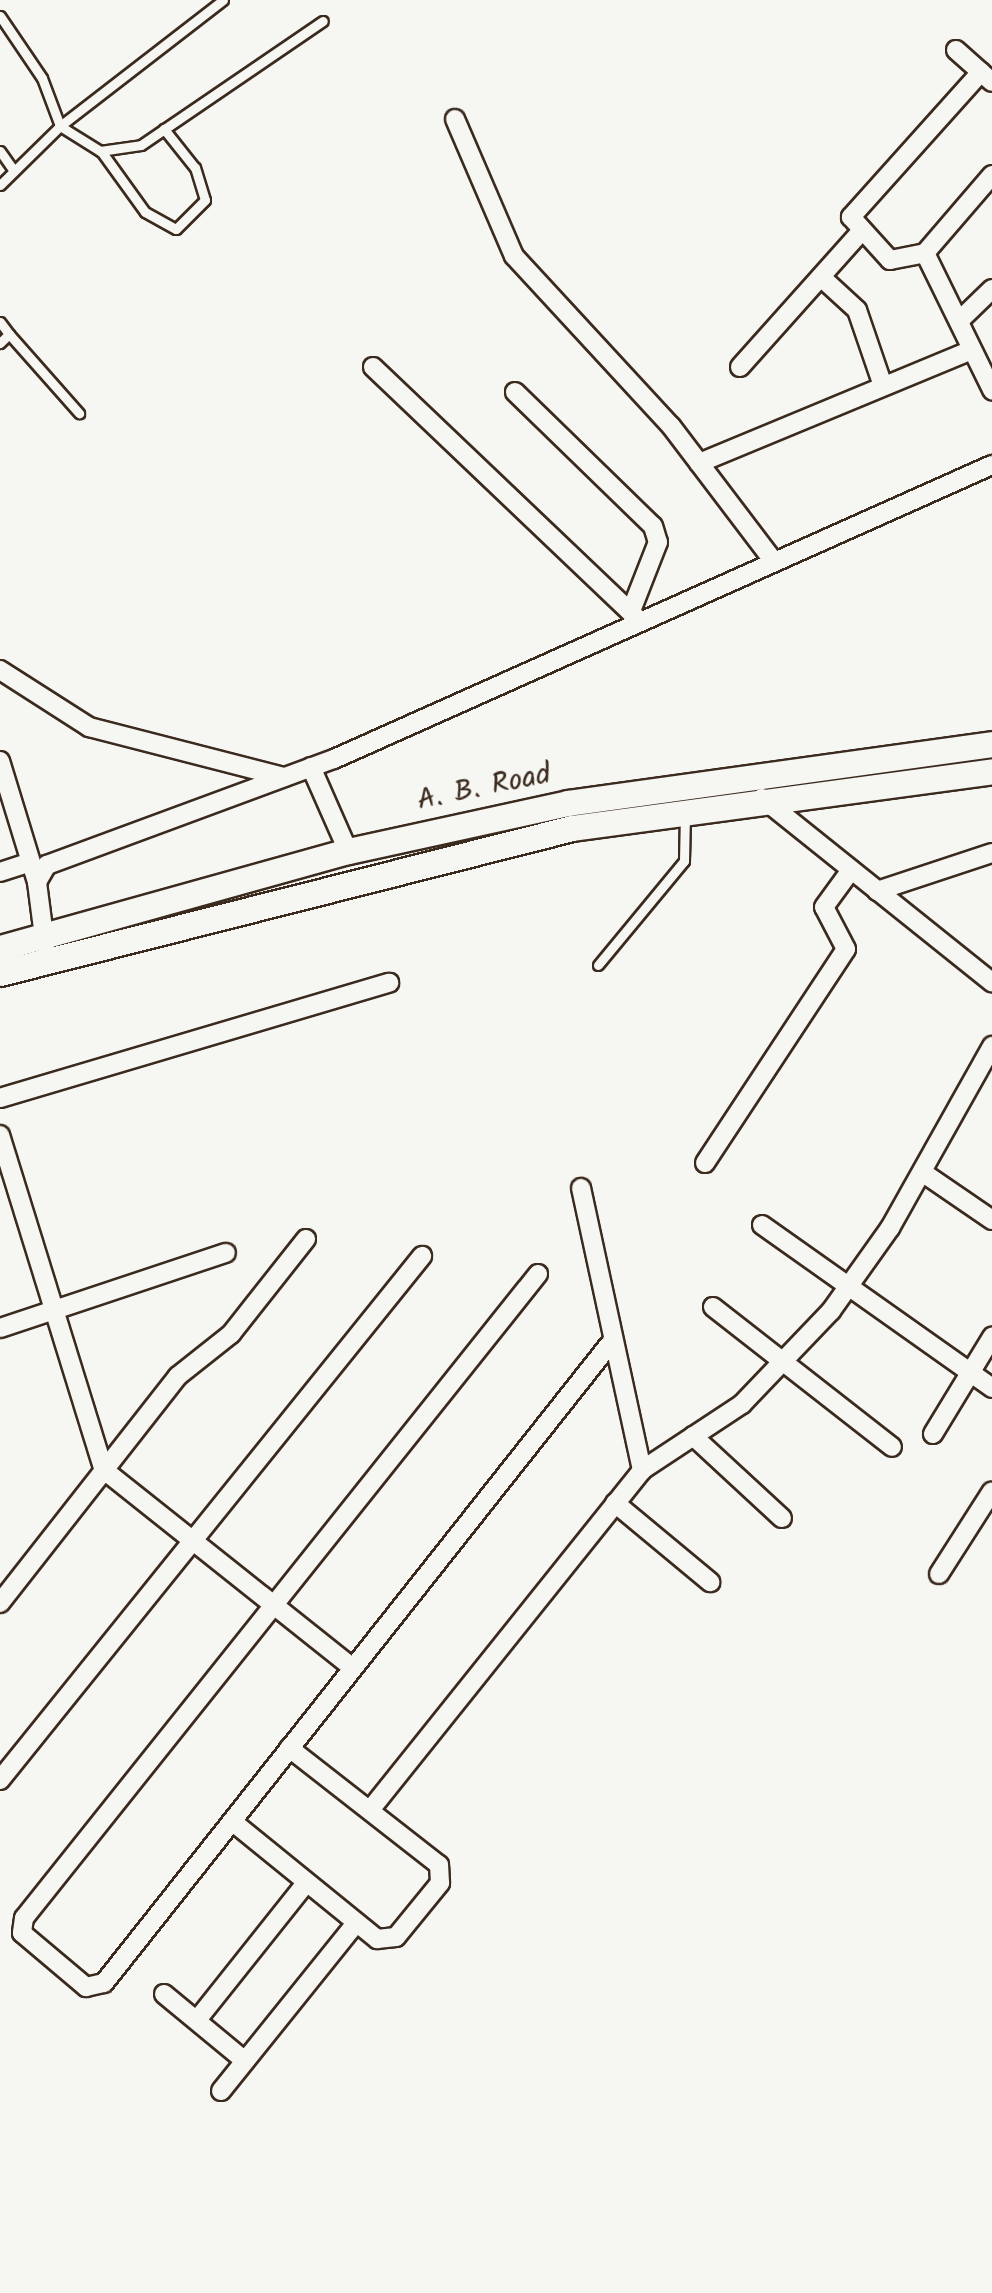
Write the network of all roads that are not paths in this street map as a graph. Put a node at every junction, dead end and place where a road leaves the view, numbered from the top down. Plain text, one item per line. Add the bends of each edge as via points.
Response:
1 (223, 0) edge
2 (0, 16) edge
3 (323, 22) dead end
4 (956, 50) dead end
5 (986, 77) edge
6 (455, 119) dead end
7 (60, 126) junction
8 (164, 129) junction
9 (0, 151) edge
10 (100, 151) junction
11 (14, 171) junction
12 (992, 175) edge
13 (0, 185) edge
14 (860, 233) junction
15 (925, 252) junction
16 (821, 278) junction
17 (992, 289) edge
18 (958, 321) junction
19 (0, 322) edge
20 (9, 334) junction
21 (0, 343) edge
22 (972, 350) junction
23 (373, 367) dead end
24 (740, 367) dead end
25 (991, 384) edge
26 (884, 386) junction
27 (515, 392) dead end
28 (78, 413) dead end
29 (699, 463) junction
30 (992, 466) edge
31 (772, 559) junction
32 (634, 614) junction
33 (0, 670) edge
34 (992, 744) edge
35 (0, 761) edge
36 (312, 767) junction
37 (992, 771) edge
38 (285, 778) junction
39 (762, 798) junction
40 (640, 803) junction
41 (684, 808) junction
42 (570, 816) junction
43 (348, 851) junction
44 (992, 853) edge
45 (30, 862) junction
46 (852, 870) junction
47 (0, 872) edge
48 (37, 882) junction
49 (877, 891) junction
50 (0, 948) edge
51 (45, 949) junction
52 (598, 965) dead end
53 (0, 973) edge
54 (992, 982) edge
55 (389, 983) dead end
56 (992, 1046) edge
57 (0, 1098) edge
58 (0, 1135) edge
59 (705, 1164) dead end
60 (922, 1172) junction
61 (581, 1188) dead end
62 (992, 1220) edge
63 (762, 1226) dead end
64 (306, 1239) dead end
65 (226, 1253) dead end
66 (422, 1256) dead end
67 (538, 1274) dead end
68 (848, 1289) junction
69 (713, 1307) dead end
70 (57, 1311) junction
71 (0, 1328) edge
72 (992, 1336) edge
73 (610, 1345) junction
74 (783, 1363) junction
75 (970, 1372) junction
76 (992, 1388) edge
77 (933, 1434) dead end
78 (692, 1436) junction
79 (892, 1446) dead end
80 (104, 1470) junction
81 (642, 1470) junction
82 (992, 1490) edge
83 (615, 1503) junction
84 (782, 1518) dead end
85 (190, 1539) junction
86 (939, 1574) dead end
87 (710, 1582) dead end
88 (0, 1603) edge
89 (274, 1604) junction
90 (353, 1668) junction
91 (289, 1748) junction
92 (0, 1780) edge
93 (370, 1810) junction
94 (233, 1822) junction
95 (306, 1882) junction
96 (356, 1923) junction
97 (164, 1994) dead end
98 (197, 2020) junction
99 (245, 2061) junction
100 (221, 2091) dead end

1 - 7 lane
2 - 7 lane via 42,78
3 - 8 lane
4 - 5 street
5 - 14 street via 854,210
6 - 29 street via 514,256
7 - 10 lane
7 - 11 lane
8 - 10 lane via 126,152
8 - 10 lane via 195,168 205,200 176,229 146,212
9 - 11 lane
11 - 13 lane
12 - 15 street
14 - 15 street via 890,260
14 - 16 street
15 - 18 street
16 - 24 street
16 - 26 street via 856,310
17 - 18 street
18 - 22 street
19 - 20 lane
20 - 21 lane
20 - 28 lane
22 - 25 street
22 - 26 street
23 - 32 street
26 - 29 street
27 - 32 street via 653,526 658,542
29 - 31 street
30 - 31 street
31 - 32 street
32 - 36 street
33 - 38 street via 89,727
34 - 40 main road, A. B. Road
35 - 45 street
36 - 38 street
36 - 43 street
37 - 39 main road, A. B. Road
38 - 48 street via 47,865
39 - 41 main road, A. B. Road
39 - 46 street
40 - 41 main road, A. B. Road
40 - 42 main road, A. B. Road
41 - 52 lane via 684,861
42 - 43 main road, A. B. Road
42 - 51 main road, A. B. Road
43 - 51 main road, A. B. Road
44 - 49 street
45 - 47 street
45 - 48 street
46 - 49 street
46 - 59 street via 824,907 846,949
48 - 51 street
49 - 54 street
50 - 51 main road, A. B. Road
51 - 53 main road, A. B. Road
55 - 57 street
56 - 60 street
58 - 70 street
60 - 62 street
60 - 68 street
61 - 73 street
63 - 68 street
64 - 80 street
65 - 70 street
66 - 85 street
67 - 89 street
68 - 74 street
68 - 75 street
69 - 74 street
70 - 71 street
70 - 80 street
72 - 75 street
73 - 81 street
73 - 90 street
74 - 78 street
74 - 79 street
75 - 76 street
75 - 77 street
78 - 81 street
78 - 84 street
80 - 85 street
80 - 88 street
81 - 83 street
82 - 86 street
83 - 87 street
83 - 93 street
85 - 89 street
85 - 92 street
89 - 90 street
89 - 94 street via 24,1918 22,1933 95,1990
90 - 91 street
91 - 93 street
91 - 94 street
93 - 96 street via 442,1874 389,1942
94 - 95 street
95 - 96 street
95 - 98 street
96 - 99 street
97 - 98 street
98 - 99 street
99 - 100 street

